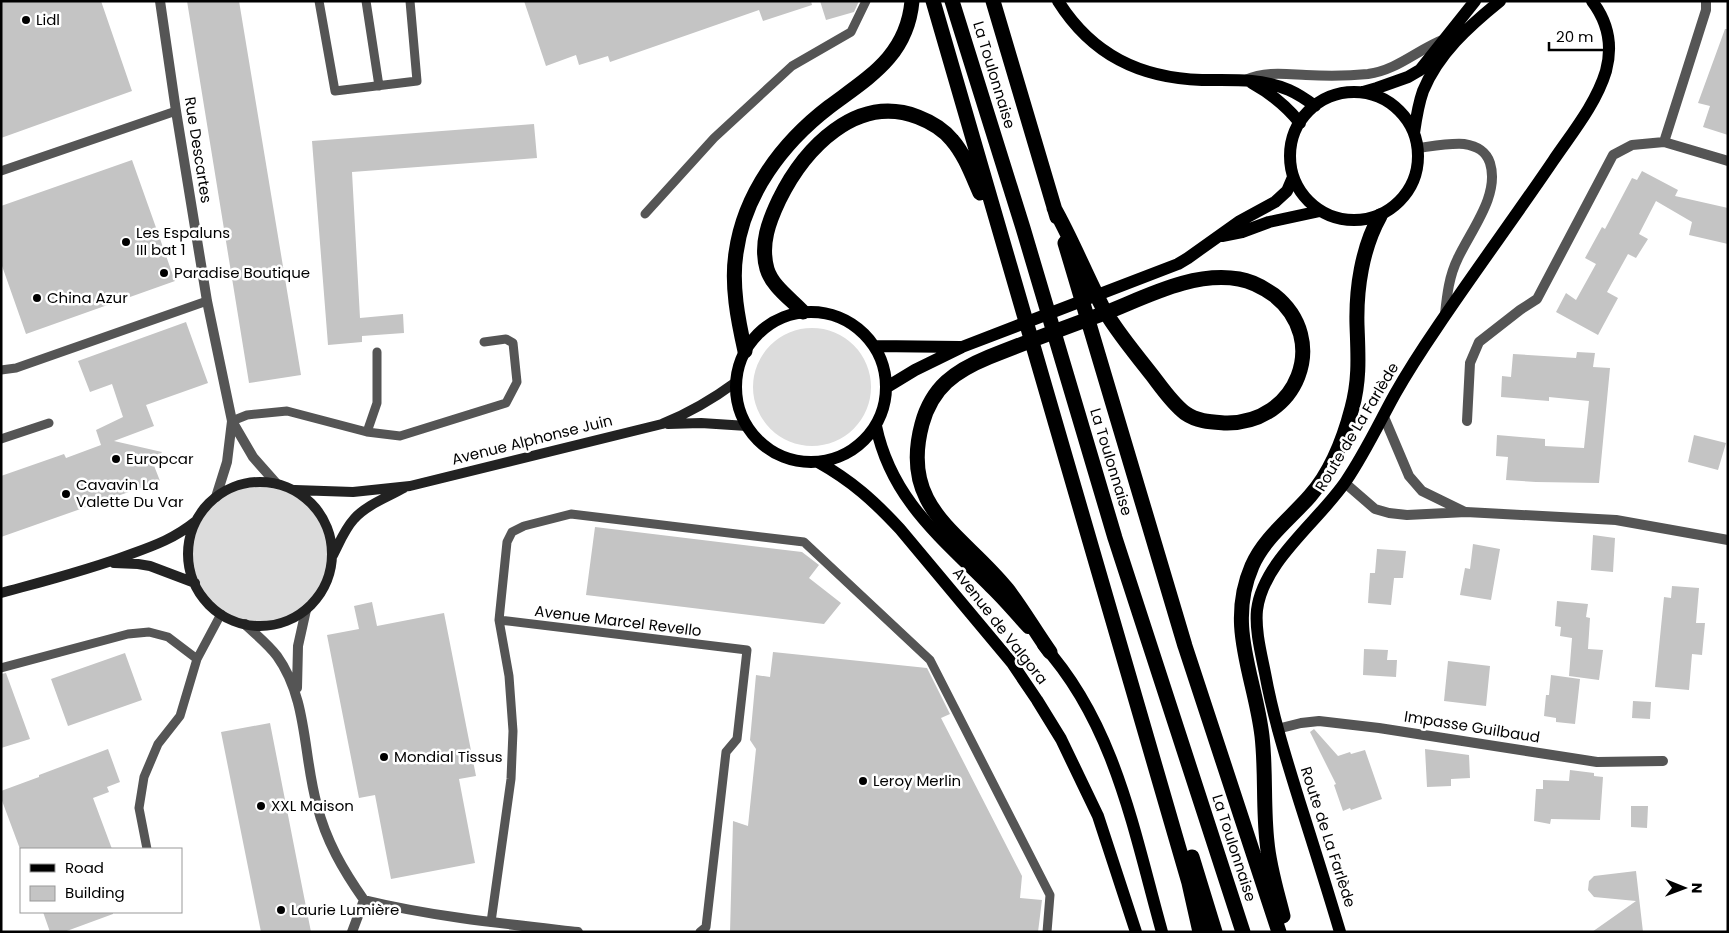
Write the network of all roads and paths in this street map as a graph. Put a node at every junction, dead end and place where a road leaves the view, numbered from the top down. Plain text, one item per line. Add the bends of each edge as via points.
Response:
1 (160, 1) edge
2 (319, 1) edge
3 (366, 1) edge
4 (410, 1) edge
5 (866, 1) edge
6 (912, 1) edge
7 (932, 1) edge
8 (952, 1) edge
9 (993, 1) edge
10 (1058, 1) edge
11 (1475, 1) edge
12 (1500, 1) edge
13 (1592, 1) edge
14 (1603, 1) edge
15 (1706, 1) edge
16 (1605, 22) junction
17 (1446, 39) junction
18 (1245, 80) junction
19 (378, 86) junction
20 (1363, 92) junction
21 (1315, 106) junction
22 (176, 110) junction
23 (1300, 123) junction
24 (1414, 133) junction
25 (1664, 142) junction
26 (1418, 148) junction
27 (1728, 161) edge
28 (1, 171) edge
29 (1293, 177) junction
30 (1054, 208) junction
31 (1320, 211) junction
32 (646, 214) dead end
33 (1380, 216) junction
34 (1000, 235) junction
35 (1220, 236) junction
36 (207, 302) junction
37 (803, 312) junction
38 (1445, 316) junction
39 (484, 342) dead end
40 (875, 346) junction
41 (962, 347) junction
42 (745, 351) junction
43 (377, 352) dead end
44 (1, 370) edge
45 (736, 382) junction
46 (887, 387) junction
47 (1384, 417) junction
48 (232, 421) junction
49 (1467, 421) dead end
50 (49, 424) dead end
51 (662, 424) junction
52 (747, 426) junction
53 (876, 426) junction
54 (367, 432) junction
55 (1, 439) edge
56 (818, 462) junction
57 (276, 483) junction
58 (1344, 483) junction
59 (410, 486) junction
60 (295, 490) junction
61 (216, 497) junction
62 (1466, 512) junction
63 (196, 521) junction
64 (1728, 540) edge
65 (1090, 542) junction
66 (332, 557) junction
67 (107, 563) junction
68 (195, 583) junction
69 (1, 593) edge
70 (306, 610) junction
71 (221, 614) junction
72 (499, 620) junction
73 (244, 624) junction
74 (1050, 652) junction
75 (197, 659) junction
76 (1, 668) edge
77 (298, 702) junction
78 (1277, 729) junction
79 (1663, 761) dead end
80 (147, 848) edge
81 (364, 900) junction
82 (491, 922) junction
83 (352, 932) edge
84 (578, 932) edge
85 (700, 932) edge
86 (1047, 932) edge
87 (1136, 932) edge
88 (1162, 932) edge
89 (1202, 932) edge
90 (1215, 932) edge
91 (1243, 932) edge
92 (1279, 932) edge
93 (1287, 932) edge
94 (1340, 932) edge

1 - 22 street, Rue Descartes
2 - 19 lane via 335,91
3 - 19 lane
4 - 19 lane via 417,81
5 - 32 lane via 851,32 792,66 714,138
6 - 42 highway via 909,21 892,56 792,141 769,170 748,207 740,232 735,278
7 - 34 highway
8 - 91 highway, La Toulonnaise via 1115,538
9 - 30 highway, La Toulonnaise
10 - 18 main road via 1067,16 1088,37 1120,62 1151,73 1181,78
11 - 17 main road
12 - 24 main road via 1453,43 1434,68 1419,103
13 - 16 main road, Route de La Farlède
14 - 16 main road, Route de La Farlède
15 - 25 street via 1706,10
16 - 38 main road, Route de La Farlède via 1609,57 1596,97
17 - 18 street via 1430,44 1401,64 1380,72 1330,76 1270,73
17 - 20 main road via 1414,74
18 - 21 main road via 1290,90
18 - 23 main road via 1262,89
20 - 21 main road via 1341,93
20 - 24 main road via 1384,98 1400,111
21 - 23 main road
22 - 28 lane
22 - 36 street, Rue Descartes
23 - 29 main road via 1294,134 1290,156
24 - 26 main road
25 - 27 street
25 - 49 street via 1632,145 1613,155 1537,299 1479,342 1470,363
26 - 33 main road via 1418,168 1410,188 1397,204
26 - 38 street via 1452,144 1474,146 1488,157 1492,173 1491,192 1451,277
29 - 31 main road via 1304,196
29 - 35 main road via 1287,191 1275,202 1240,220
30 - 74 highway via 1107,314 1185,412 1200,420 1230,423 1250,420 1276,407 1295,384 1302,364 1303,343 1290,311 1271,293 1251,282 1226,278 1186,282 1153,294 988,357 969,365 942,385 927,409 920,430 916,468 925,495 941,520 1007,589
30 - 92 highway, La Toulonnaise via 1185,646
31 - 33 main road via 1339,219 1360,221
31 - 35 main road
33 - 93 highway via 1366,249 1360,280 1358,373 1345,431 1319,484 1266,544 1253,564 1241,613 1241,635 1261,734 1267,845
34 - 37 highway via 963,155 942,130 931,122 894,111 862,115 836,129 807,156 788,182 767,226 764,255 767,270
34 - 65 highway
35 - 41 main road via 1188,258
36 - 44 lane via 16,368
36 - 48 street, Rue Descartes
37 - 40 main road via 824,312 844,318
37 - 42 main road via 769,324
38 - 47 main road, Route de La Farlède
39 - 54 lane via 506,339 513,343 516,382 506,403 400,436
40 - 41 main road
40 - 46 main road via 884,366
41 - 46 main road
42 - 45 main road
43 - 54 lane via 377,403
45 - 51 main road, Avenue Alphonse Juin via 713,399
45 - 52 main road via 738,404
46 - 53 main road via 884,407
47 - 58 main road, Route de La Farlède
47 - 62 street via 1409,476 1422,491
48 - 54 lane via 247,414 287,411
48 - 57 street via 253,457
48 - 61 street via 227,462
50 - 55 lane
51 - 52 main road, Avenue Alphonse Juin
51 - 59 main road, Avenue Alphonse Juin
52 - 56 main road via 770,450 785,458
53 - 56 main road via 851,451 835,459
53 - 74 main road via 890,471 912,506
56 - 87 main road, Avenue de Valgora via 844,477 883,510 1012,663 1061,739 1098,816
57 - 60 main road
57 - 61 main road via 244,484
58 - 62 street via 1375,509 1389,513
58 - 78 main road, Route de La Farlède via 1278,561 1261,594 1257,610 1259,637
59 - 60 main road, Avenue Alphonse Juin via 354,492
59 - 66 main road, Avenue Alphonse Juin via 378,501 355,518
60 - 66 main road via 311,502 323,518 330,537
61 - 63 main road
62 - 64 street via 1616,520
63 - 67 main road via 181,534
63 - 68 main road via 189,552
65 - 89 highway
65 - 90 highway
66 - 70 main road via 328,577
67 - 68 main road via 150,566
67 - 69 main road
68 - 71 main road via 206,601
70 - 73 main road via 287,621 266,626
70 - 77 street via 298,646
71 - 73 main road
71 - 75 lane
72 - 82 lane via 509,676 513,731 511,779
72 - 85 lane, Avenue Marcel Revello via 747,650 737,739 726,752 706,927
72 - 86 lane via 507,542 512,532 524,526 571,514 804,542 930,660 1050,896
73 - 77 street via 276,654 292,682
74 - 88 main road via 1069,676 1094,719 1117,774
75 - 76 lane via 168,637 149,632 128,634
75 - 80 lane via 180,716 158,744 144,777 139,808
77 - 81 street via 316,804 326,836
78 - 79 street, Impasse Guilbaud via 1319,721 1597,762
78 - 94 main road, Route de La Farlède
81 - 82 street
81 - 83 street
82 - 84 street

